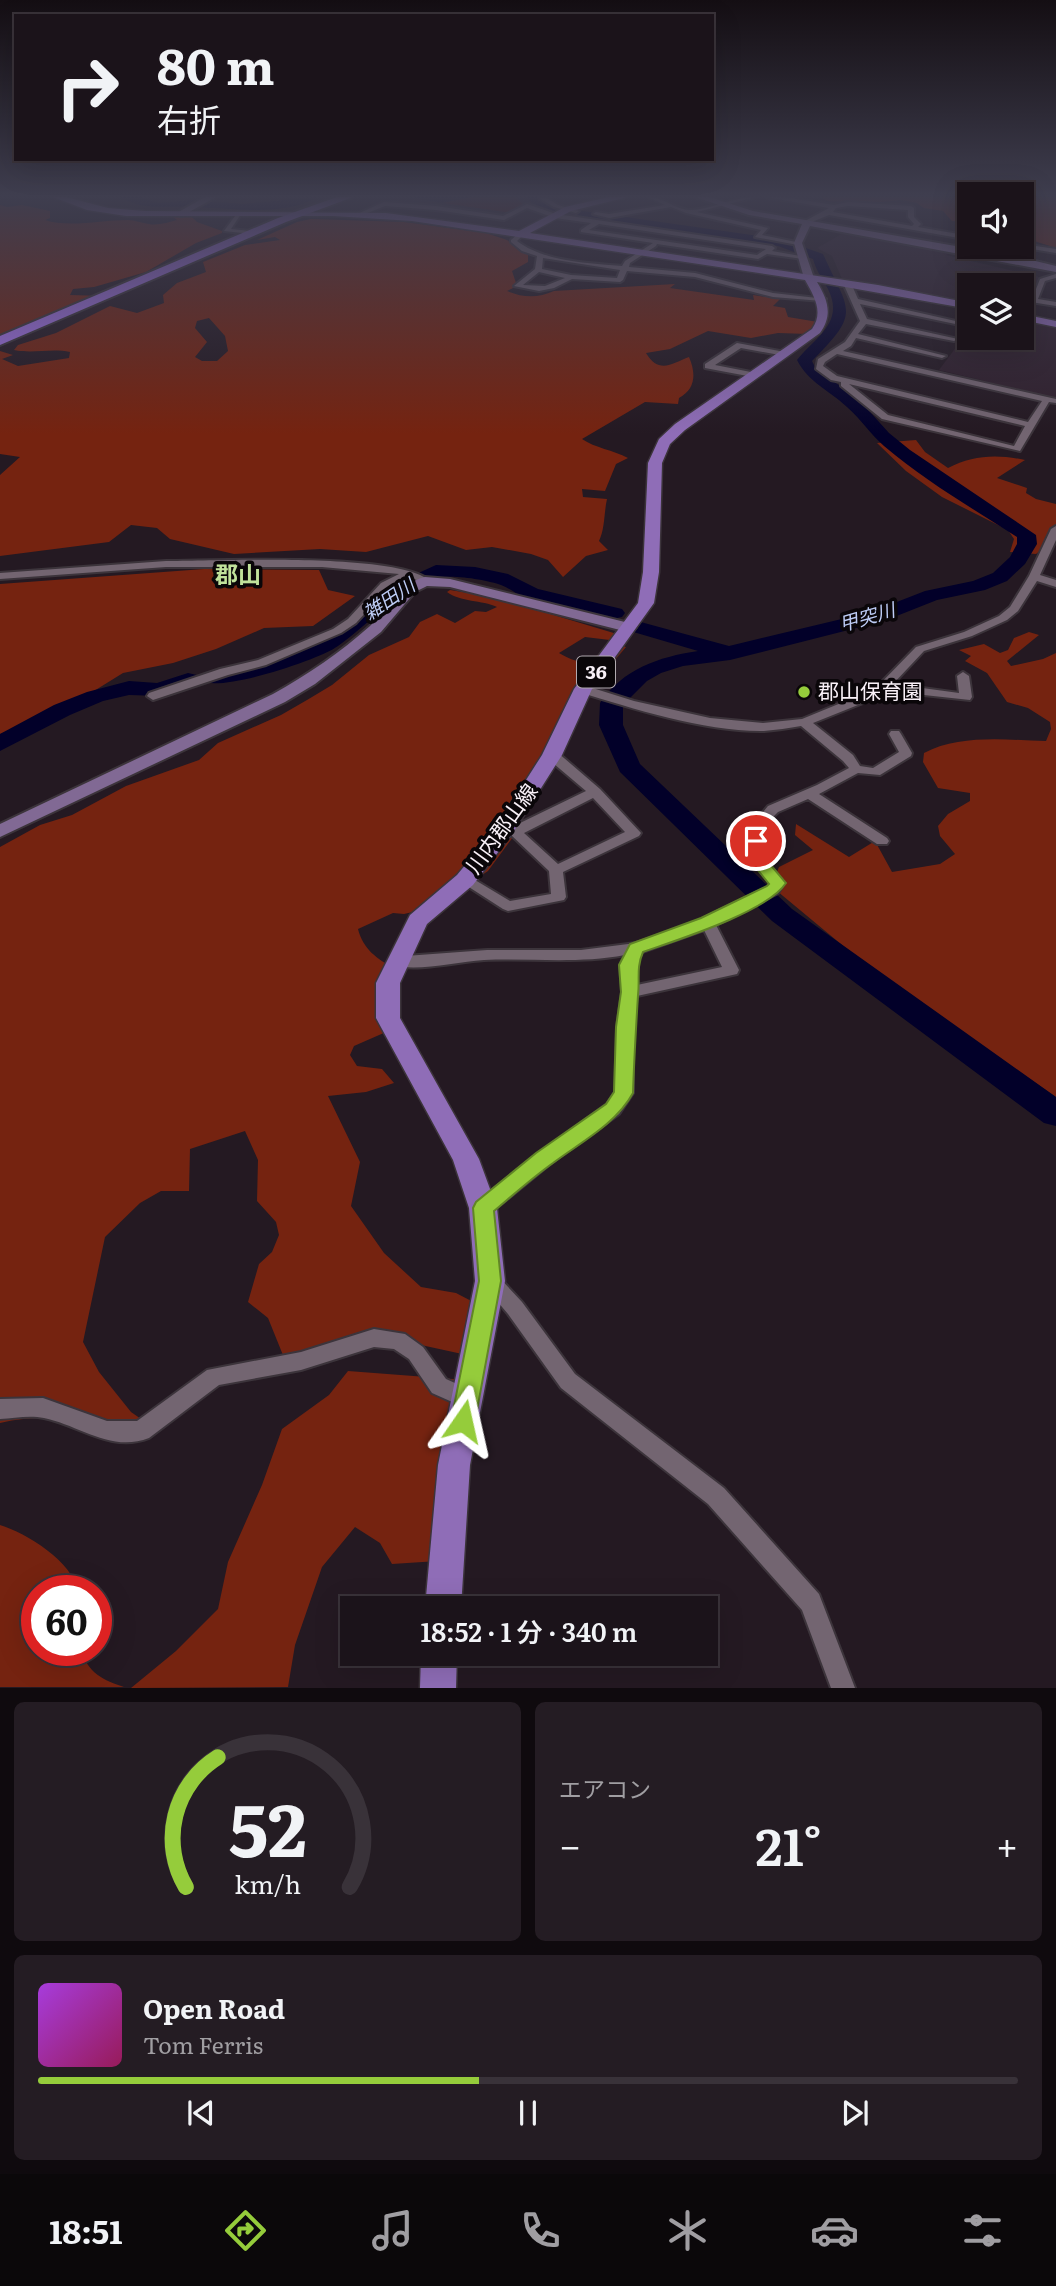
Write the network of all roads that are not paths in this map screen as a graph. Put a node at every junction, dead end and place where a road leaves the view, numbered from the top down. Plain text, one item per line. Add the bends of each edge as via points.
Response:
1 (157, 276) edge
2 (531, 276) edge
3 (565, 276) edge
4 (621, 276) edge
5 (692, 276) edge
6 (795, 276) edge
7 (815, 276) edge
8 (1056, 276) edge
9 (571, 277) junction
10 (817, 279) junction
11 (846, 283) junction
12 (822, 299) junction
13 (856, 301) junction
14 (957, 304) edge
15 (1056, 304) edge
16 (957, 319) edge
17 (1034, 319) edge
18 (864, 320) junction
19 (1056, 324) edge
20 (957, 335) edge
21 (855, 336) junction
22 (954, 339) junction
23 (0, 341) edge
24 (834, 351) junction
25 (785, 354) junction
26 (942, 356) junction
27 (931, 373) junction
28 (752, 375) junction
29 (834, 378) junction
30 (1052, 400) edge
31 (1030, 425) junction
32 (1056, 529) edge
33 (0, 576) edge
34 (415, 576) junction
35 (1034, 576) junction
36 (1056, 584) edge
37 (628, 627) junction
38 (963, 676) dead end
39 (885, 687) junction
40 (591, 691) junction
41 (152, 696) dead end
42 (804, 722) junction
43 (895, 734) dead end
44 (552, 755) junction
45 (856, 769) junction
46 (595, 792) junction
47 (808, 793) junction
48 (0, 831) edge
49 (882, 841) dead end
50 (555, 870) junction
51 (465, 880) junction
52 (707, 922) junction
53 (636, 948) junction
54 (397, 961) junction
55 (630, 992) junction
56 (483, 1208) junction
57 (490, 1281) junction
58 (468, 1399) junction
59 (0, 1409) edge
60 (444, 1596) edge
61 (439, 1666) edge
62 (438, 1688) edge
63 (843, 1688) edge

1 - 23 highway
2 - 9 street via 518,286 532,290 555,287
3 - 9 street
4 - 9 street via 620,280
5 - 12 street via 784,297
6 - 10 main road
7 - 10 street
8 - 15 street via 1042,280 1044,289 1034,300
10 - 11 main road
10 - 12 main road
11 - 13 street
11 - 14 main road
12 - 25 main road, 川内郡山線 / 36 via 823,321
13 - 16 street
13 - 18 street
17 - 19 main road
18 - 21 street
18 - 22 street
20 - 22 street
21 - 24 street
21 - 26 street
22 - 26 street
24 - 27 street
24 - 29 street via 819,367
25 - 28 main road, 川内郡山線 / 36
25 - 28 street via 740,345 708,366
26 - 27 street
27 - 30 street
28 - 37 main road, 川内郡山線 / 36 via 664,442 655,463 646,603
29 - 31 street
29 - 31 street via 885,417 1017,449
30 - 31 street
32 - 35 street
33 - 34 street via 166,564 364,565
34 - 37 street
34 - 41 street via 385,585 337,631 262,663
34 - 48 street via 410,589 375,629 309,681
35 - 36 street
35 - 39 street via 1014,609 1003,618 920,649
37 - 40 main road, 川内郡山線 / 36
38 - 39 street via 966,697
39 - 42 street
40 - 42 street via 631,704 741,726
40 - 44 main road, 川内郡山線 / 36
42 - 45 street
43 - 45 street via 906,754 875,772
44 - 46 street
44 - 51 main road, 川内郡山線 / 36 via 502,834
45 - 47 street
46 - 50 street via 517,834
46 - 50 street via 634,833
47 - 49 street
47 - 52 street via 772,809 756,841 761,864 777,883 773,890
50 - 51 street via 559,897 508,906
51 - 54 main road, 川内郡山線 / 36 via 418,920
52 - 53 street
52 - 55 street via 731,970
53 - 54 street via 592,954
53 - 55 street via 628,965
54 - 56 main road, 川内郡山線 / 36 via 387,983 388,1018 466,1159
55 - 56 street via 624,1093 613,1109
56 - 57 main road, 川内郡山線 / 36
57 - 58 main road, 川内郡山線 / 36
57 - 63 street via 568,1381 716,1496 811,1602
58 - 59 street via 439,1386 416,1353 398,1340 374,1338 301,1361 214,1377 141,1431 107,1431 43,1408
58 - 60 main road, 川内郡山線 / 36 via 454,1465
61 - 62 main road

